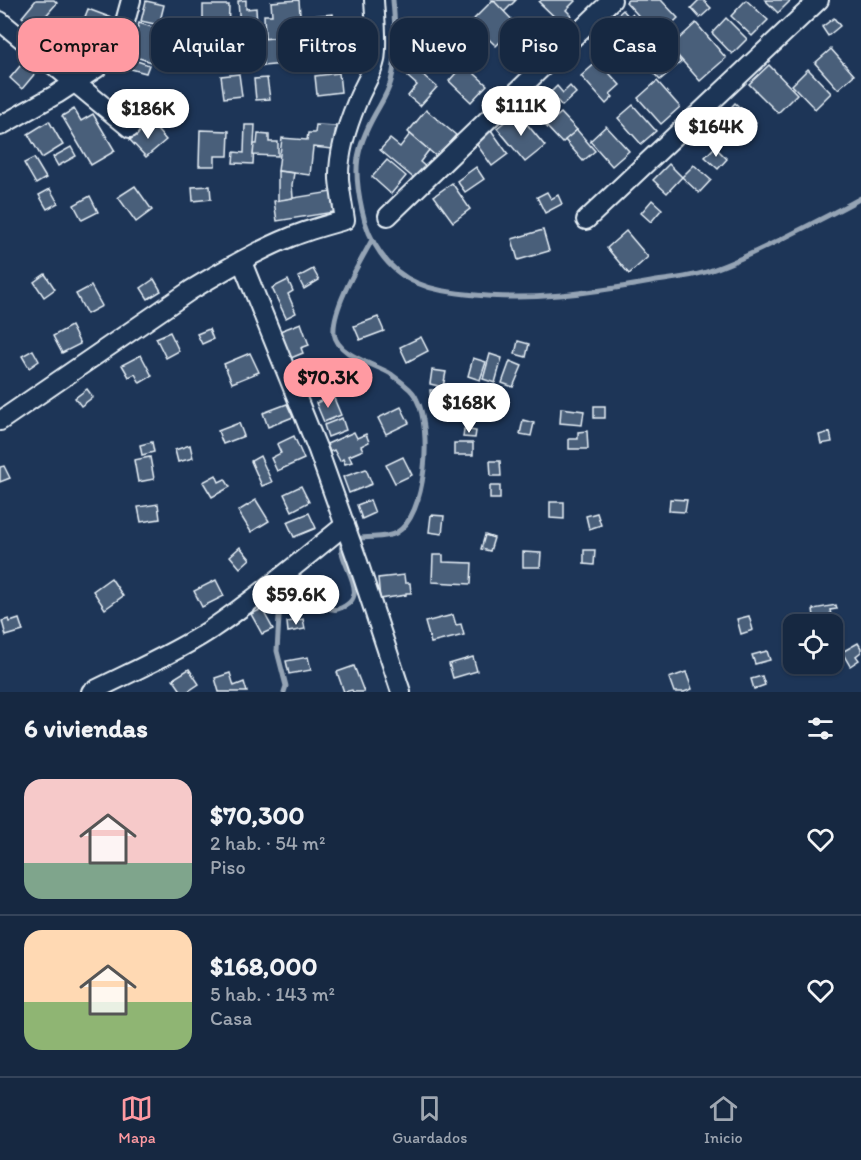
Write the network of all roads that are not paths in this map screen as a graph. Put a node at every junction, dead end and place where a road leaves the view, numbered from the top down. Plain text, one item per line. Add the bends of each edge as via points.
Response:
1 (131, 0) edge
2 (374, 0) edge
3 (612, 0) edge
4 (819, 0) edge
5 (0, 21) edge
6 (75, 82) junction
7 (0, 126) edge
8 (130, 128) dead end
9 (388, 216) dead end
10 (586, 220) dead end
11 (242, 262) junction
12 (0, 421) edge
13 (345, 525) junction
14 (91, 692) edge
15 (401, 692) edge

1 - 6 street via 122,33 106,58
2 - 11 street via 375,60 357,101 340,160 345,220 292,236
3 - 9 street
4 - 10 street
5 - 6 street
6 - 7 street
6 - 8 street
11 - 12 street via 191,290
11 - 13 street
13 - 14 street via 208,631
13 - 15 street

